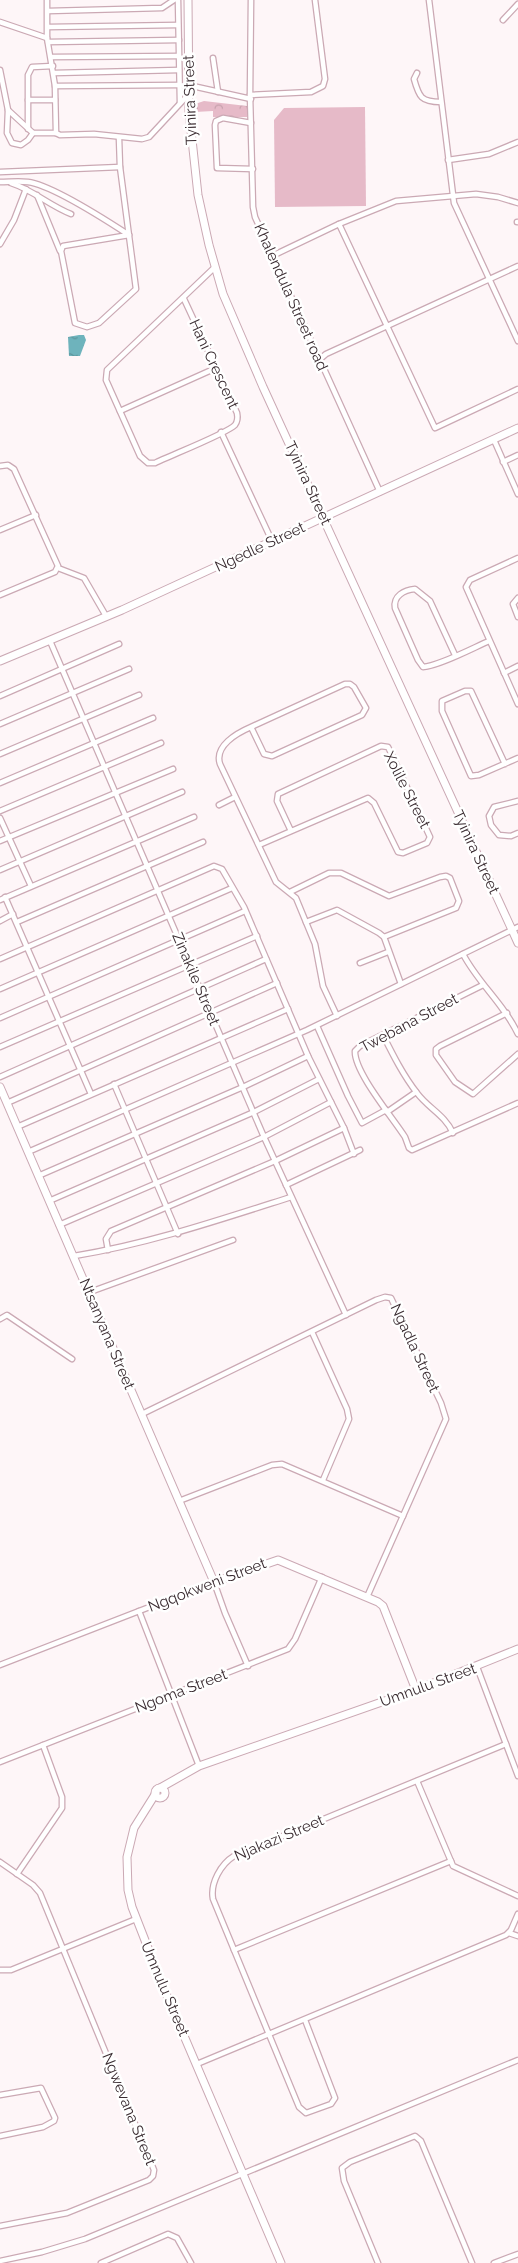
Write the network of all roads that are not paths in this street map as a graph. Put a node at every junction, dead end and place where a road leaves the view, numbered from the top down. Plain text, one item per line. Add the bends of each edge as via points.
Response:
1 (47, 0) edge
2 (174, 0) edge
3 (178, 0) edge
4 (188, 0) edge
5 (251, 0) edge
6 (315, 0) edge
7 (429, 0) edge
8 (436, 0) edge
9 (518, 4) edge
10 (48, 11) junction
11 (503, 20) dead end
12 (0, 22) edge
13 (178, 25) junction
14 (48, 26) junction
15 (48, 40) junction
16 (179, 40) junction
17 (51, 56) junction
18 (179, 56) junction
19 (213, 58) dead end
20 (53, 66) junction
21 (0, 70) edge
22 (180, 70) junction
23 (54, 73) junction
24 (418, 73) dead end
25 (180, 85) junction
26 (188, 85) junction
27 (55, 86) junction
28 (218, 92) junction
29 (188, 95) junction
30 (251, 97) junction
31 (28, 100) junction
32 (55, 100) junction
33 (441, 102) junction
34 (180, 103) junction
35 (8, 110) junction
36 (251, 123) junction
37 (28, 129) junction
38 (33, 133) junction
39 (56, 133) junction
40 (119, 138) junction
41 (518, 142) edge
42 (448, 160) junction
43 (120, 167) junction
44 (252, 169) junction
45 (0, 172) edge
46 (0, 182) edge
47 (8, 182) junction
48 (26, 190) junction
49 (452, 194) junction
50 (38, 195) junction
51 (518, 203) edge
52 (71, 214) dead end
53 (340, 224) junction
54 (129, 235) junction
55 (0, 244) edge
56 (60, 251) junction
57 (272, 256) junction
58 (518, 266) edge
59 (215, 267) junction
60 (489, 279) junction
61 (184, 299) junction
62 (387, 326) junction
63 (518, 341) edge
64 (319, 360) junction
65 (216, 368) junction
66 (518, 389) edge
67 (120, 411) junction
68 (518, 428) edge
69 (221, 432) junction
70 (494, 440) junction
71 (518, 455) edge
72 (503, 462) junction
73 (0, 466) edge
74 (380, 492) junction
75 (518, 494) edge
76 (36, 515) junction
77 (324, 518) junction
78 (0, 530) edge
79 (272, 541) junction
80 (518, 558) edge
81 (58, 568) junction
82 (0, 595) edge
83 (518, 598) edge
84 (106, 616) junction
85 (518, 617) edge
86 (50, 641) junction
87 (489, 641) junction
88 (119, 644) dead end
89 (455, 655) junction
90 (0, 661) edge
91 (518, 666) edge
92 (62, 669) junction
93 (129, 669) dead end
94 (504, 672) junction
95 (72, 694) junction
96 (139, 695) dead end
97 (0, 696) edge
98 (518, 704) edge
99 (153, 718) dead end
100 (83, 719) junction
101 (0, 724) edge
102 (251, 727) junction
103 (161, 743) dead end
104 (93, 744) junction
105 (0, 754) edge
106 (518, 758) edge
107 (505, 764) junction
108 (104, 768) junction
109 (173, 769) dead end
110 (0, 783) edge
111 (182, 792) dead end
112 (115, 793) junction
113 (236, 797) junction
114 (518, 801) edge
115 (219, 805) dead end
116 (0, 811) edge
117 (125, 816) junction
118 (194, 817) dead end
119 (0, 818) edge
120 (291, 830) junction
121 (518, 832) edge
122 (9, 838) junction
123 (0, 841) edge
124 (136, 841) junction
125 (203, 842) dead end
126 (259, 846) junction
127 (20, 862) junction
128 (147, 866) junction
129 (0, 870) edge
130 (31, 886) junction
131 (232, 888) junction
132 (157, 890) junction
133 (290, 892) junction
134 (5, 897) junction
135 (0, 900) edge
136 (245, 911) junction
137 (13, 914) junction
138 (168, 915) junction
139 (0, 921) edge
140 (17, 922) junction
141 (306, 922) junction
142 (515, 928) edge
143 (257, 936) junction
144 (384, 937) junction
145 (179, 939) junction
146 (518, 942) edge
147 (27, 948) junction
148 (388, 952) junction
149 (463, 954) junction
150 (266, 959) junction
151 (0, 960) edge
152 (360, 963) dead end
153 (189, 964) junction
154 (38, 972) junction
155 (277, 983) junction
156 (401, 984) junction
157 (483, 984) junction
158 (200, 988) junction
159 (0, 989) edge
160 (49, 997) junction
161 (288, 1009) junction
162 (210, 1012) junction
163 (507, 1013) junction
164 (337, 1016) junction
165 (0, 1018) edge
166 (58, 1021) junction
167 (317, 1026) junction
168 (299, 1034) junction
169 (518, 1034) edge
170 (383, 1035) junction
171 (221, 1038) junction
172 (69, 1046) junction
173 (0, 1047) edge
174 (518, 1054) edge
175 (308, 1056) junction
176 (233, 1063) junction
177 (80, 1070) junction
178 (0, 1078) edge
179 (319, 1079) junction
180 (114, 1084) junction
181 (0, 1087) edge
182 (243, 1087) junction
183 (416, 1092) junction
184 (90, 1094) junction
185 (331, 1102) junction
186 (7, 1103) junction
187 (518, 1103) edge
188 (125, 1110) junction
189 (386, 1111) junction
190 (254, 1112) junction
191 (17, 1127) junction
192 (344, 1128) junction
193 (453, 1132) junction
194 (134, 1135) junction
195 (264, 1137) junction
196 (360, 1150) dead end
197 (28, 1152) junction
198 (354, 1154) junction
199 (145, 1159) junction
200 (275, 1161) junction
201 (38, 1176) junction
202 (156, 1183) junction
203 (286, 1186) junction
204 (291, 1197) junction
205 (48, 1201) junction
206 (168, 1208) junction
207 (59, 1225) junction
208 (178, 1234) junction
209 (233, 1240) dead end
210 (108, 1250) junction
211 (74, 1256) junction
212 (90, 1292) junction
213 (346, 1315) junction
214 (0, 1319) edge
215 (312, 1332) junction
216 (72, 1360) dead end
217 (142, 1414) junction
218 (323, 1480) junction
219 (179, 1501) junction
220 (403, 1516) junction
221 (322, 1577) junction
222 (214, 1582) junction
223 (367, 1597) junction
224 (139, 1611) junction
225 (518, 1650) edge
226 (0, 1665) edge
227 (248, 1666) junction
228 (477, 1667) junction
229 (416, 1690) junction
230 (172, 1696) junction
231 (506, 1744) junction
232 (43, 1745) junction
233 (0, 1762) edge
234 (200, 1766) junction
235 (518, 1776) edge
236 (417, 1782) junction
237 (451, 1861) junction
238 (0, 1862) edge
239 (17, 1874) junction
240 (518, 1896) edge
241 (518, 1914) edge
242 (136, 1919) junction
243 (509, 1933) junction
244 (518, 1936) edge
245 (63, 1948) junction
246 (234, 1950) junction
247 (0, 1970) edge
248 (304, 2020) junction
249 (270, 2034) junction
250 (518, 2060) edge
251 (197, 2064) junction
252 (0, 2095) edge
253 (0, 2136) edge
254 (242, 2174) junction
255 (0, 2226) edge
256 (518, 2254) edge
257 (0, 2261) edge
258 (101, 2263) edge
259 (190, 2263) edge
260 (281, 2263) edge
261 (378, 2263) edge
262 (472, 2263) edge
263 (494, 2263) edge

1 - 10 street
2 - 10 street via 162,8
3 - 13 street
4 - 26 street, Tyinira Street
5 - 30 street, Khalendula Street road
6 - 30 street via 325,78 323,86 311,92
7 - 8 street
7 - 33 street
9 - 11 street
10 - 14 street
12 - 15 street
13 - 14 street
13 - 16 street
14 - 15 street
15 - 16 street
15 - 17 street
16 - 18 street
17 - 18 street
17 - 20 street
18 - 22 street
19 - 28 street
20 - 23 street
20 - 31 street via 32,67 28,74
21 - 35 street
22 - 23 street
22 - 25 street
23 - 27 street
24 - 33 street via 414,79 421,97 428,102
25 - 27 street
25 - 34 street
26 - 28 street
26 - 29 street, Tyinira Street
27 - 32 street
28 - 30 street
29 - 34 street
29 - 59 street, Tyinira Street via 198,195
30 - 36 street, Khalendula Street road
31 - 32 street
31 - 37 street
32 - 39 street
33 - 42 street
34 - 40 street via 149,137
35 - 37 street
35 - 38 street via 7,133 12,143 20,145
36 - 44 street, Khalendula Street road
36 - 44 street via 223,118 215,125 217,168
37 - 38 street
38 - 39 street
39 - 40 street
40 - 43 street
41 - 42 street via 490,154
42 - 49 street
43 - 45 street
43 - 54 street
44 - 57 street, Khalendula Street road via 254,212
46 - 47 street
47 - 48 street
47 - 54 street via 27,182 59,193
48 - 50 street
48 - 55 street
49 - 51 street via 488,195
49 - 53 street via 392,202
49 - 60 street via 456,210
50 - 52 street via 58,210
50 - 56 street
53 - 57 street
53 - 62 street
54 - 56 street via 63,246
54 - 56 street via 136,289 99,323 87,327 75,323
57 - 64 street, Khalendula Street road
58 - 60 street
59 - 61 street, Hani Crescent
59 - 77 street, Tyinira Street via 241,338
60 - 62 street
60 - 63 street
61 - 65 street, Hani Crescent
61 - 67 street, Hani Crescent via 107,370 106,380
62 - 64 street
62 - 66 street via 435,428
64 - 74 street, Khalendula Street road
65 - 67 street
65 - 69 street, Hani Crescent via 238,416 235,425
67 - 69 street, Hani Crescent via 140,456 148,463
68 - 70 street, Ngedle Street
69 - 79 street
70 - 72 street
70 - 74 street, Ngedle Street
71 - 72 street
72 - 75 street
73 - 76 street via 8,464 14,469
74 - 77 street, Ngedle Street
76 - 78 street
76 - 81 street
77 - 79 street, Ngedle Street
77 - 142 street, Tyinira Street
79 - 84 street, Ngedle Street
80 - 87 street via 466,584
81 - 82 street
81 - 84 street via 84,578
83 - 85 street via 513,604
84 - 86 street, Ngedle Street
86 - 90 street, Ngedle Street
86 - 92 street, Zinakile Street
87 - 89 street
87 - 94 street
88 - 92 street
89 - 89 street via 426,596 415,589 400,595 394,602 394,608 420,665 426,667
91 - 94 street
92 - 95 street, Zinakile Street
92 - 97 street
93 - 95 street
94 - 98 street
95 - 100 street, Zinakile Street
95 - 101 street
96 - 100 street
99 - 104 street
100 - 104 street, Zinakile Street
100 - 105 street
102 - 102 street via 264,754 272,756 362,715 366,708 354,687 348,683
102 - 113 street via 235,735 219,753 220,764
103 - 108 street
104 - 108 street, Zinakile Street
104 - 110 street
106 - 107 street
107 - 107 street via 471,692 466,691 442,702 442,711 471,776
108 - 112 street, Zinakile Street
108 - 116 street
109 - 112 street
111 - 117 street
112 - 117 street, Zinakile Street
112 - 122 street
113 - 115 street
113 - 126 street
114 - 121 street via 494,807 489,816 499,835 511,836
117 - 124 street, Zinakile Street
117 - 127 street
118 - 124 street
119 - 122 street
120 - 120 street, Xolile Street via 368,798 374,802 398,852 427,843 430,837 388,747 381,746 278,794 277,801
120 - 126 street, Xolile Street
122 - 123 street
122 - 127 street
124 - 128 street, Zinakile Street
124 - 130 street
125 - 128 street
126 - 133 street via 276,882
127 - 129 street
127 - 130 street
128 - 132 street, Zinakile Street
128 - 140 street
130 - 134 street
131 - 132 street via 222,869 214,866
131 - 136 street
131 - 138 street
132 - 138 street, Zinakile Street
132 - 147 street
133 - 141 street
133 - 144 street via 332,872 389,896 440,877 450,878 459,901 456,908
134 - 135 street
134 - 137 street
136 - 143 street
136 - 145 street
137 - 139 street
137 - 140 street
138 - 145 street, Zinakile Street
138 - 154 street
140 - 147 street
141 - 144 street via 337,910
141 - 164 street via 323,986
142 - 146 street, Tyinira Street
142 - 149 street
143 - 150 street
143 - 153 street
144 - 148 street
145 - 153 street, Zinakile Street
145 - 160 street
147 - 151 street
147 - 154 street
148 - 152 street
148 - 156 street
149 - 156 street
149 - 157 street
150 - 155 street
150 - 158 street
153 - 158 street, Zinakile Street
153 - 166 street
154 - 159 street
154 - 160 street
155 - 161 street
155 - 162 street
156 - 164 street
157 - 163 street
157 - 170 street, Twebana Street
158 - 162 street, Zinakile Street
158 - 172 street
160 - 165 street
160 - 166 street
161 - 168 street
161 - 171 street
162 - 171 street, Zinakile Street
162 - 177 street
163 - 169 street
163 - 174 street via 440,1046 436,1055 454,1082 473,1094
164 - 167 street
166 - 172 street
166 - 173 street
167 - 168 street
167 - 189 street via 362,1123
168 - 175 street
168 - 176 street
170 - 183 street
170 - 189 street, Twebana Street via 360,1046 354,1054
171 - 176 street, Zinakile Street
171 - 180 street
172 - 177 street
172 - 178 street
175 - 179 street
175 - 182 street
176 - 182 street, Zinakile Street
176 - 188 street
177 - 184 street
177 - 186 street
179 - 185 street
179 - 190 street
180 - 184 street
180 - 188 street
181 - 186 street, Ntsanyana Street
182 - 190 street, Zinakile Street
182 - 194 street
183 - 189 street
183 - 193 street via 428,1107 448,1121
184 - 191 street
185 - 192 street
185 - 195 street
186 - 191 street, Ntsanyana Street
187 - 193 street, Twebana Street
188 - 194 street
188 - 197 street
189 - 193 street, Twebana Street via 412,1150
190 - 195 street, Zinakile Street
190 - 199 street
191 - 197 street, Ntsanyana Street
192 - 198 street
192 - 200 street
194 - 199 street
194 - 201 street
195 - 200 street, Zinakile Street
195 - 202 street
196 - 198 street
197 - 201 street, Ntsanyana Street
198 - 203 street
199 - 202 street
199 - 205 street
200 - 203 street, Zinakile Street
200 - 206 street
201 - 205 street, Ntsanyana Street
202 - 206 street
202 - 207 street
203 - 204 street, Zinakile Street
204 - 208 street
204 - 213 street, Zinakile Street
205 - 207 street, Ntsanyana Street
206 - 208 street
206 - 210 street via 111,1231 106,1238
207 - 211 street, Ntsanyana Street
208 - 210 street
209 - 212 street
210 - 211 street
211 - 212 street, Ntsanyana Street
212 - 217 street, Ntsanyana Street
213 - 215 street, Ngadla Street
213 - 220 street, Ngadla Street via 381,1298 391,1298 445,1414 444,1424
214 - 216 street via 7,1314
215 - 217 street, Ngadla Street
215 - 218 street via 349,1419
217 - 219 street, Ntsanyana Street
218 - 219 street via 288,1465 277,1464
218 - 220 street
219 - 222 street, Ntsanyana Street
220 - 223 street, Ngadla Street
221 - 222 street, Ngqokweni Street via 278,1560
221 - 223 street, Ngqokweni Street
221 - 227 street, Ngoma Street via 291,1646
222 - 224 street, Ngqokweni Street
222 - 227 street
223 - 229 street, Ngqokweni Street via 383,1606
224 - 226 street, Ngqokweni Street
224 - 230 street
225 - 228 street, Umnulu Street
227 - 230 street, Ngoma Street
228 - 229 street, Umnulu Street
228 - 231 street
229 - 234 street, Umnulu Street
230 - 232 street, Ngoma Street
230 - 234 street
231 - 235 street
231 - 236 street, Njakazi Street
232 - 233 street, Ngoma Street
232 - 239 street via 62,1797 62,1808
234 - 242 street, Umnulu Street via 169,1784 150,1801 134,1828 127,1856 128,1890
236 - 237 street
236 - 246 street, Njakazi Street via 225,1862 212,1894
237 - 240 street via 455,1868
237 - 246 street
238 - 239 street
239 - 245 street via 40,1893
241 - 243 street
242 - 245 street
242 - 251 street, Umnulu Street
243 - 244 street
243 - 248 street
245 - 247 street via 11,1970
245 - 255 street, Ngwevana Street via 154,2173 149,2180 67,2213
246 - 249 street, Njakazi Street
248 - 249 street
248 - 249 street, Njakazi Street via 335,2098 334,2102 320,2109 306,2113 299,2106
249 - 251 street
250 - 254 street
251 - 254 street, Umnulu Street
252 - 253 street via 41,2088 55,2118 47,2126
254 - 257 street via 85,2239
254 - 260 street, Umnulu Street
256 - 263 street
258 - 259 street via 172,2234
261 - 262 street via 344,2181 342,2168 415,2136 422,2141

